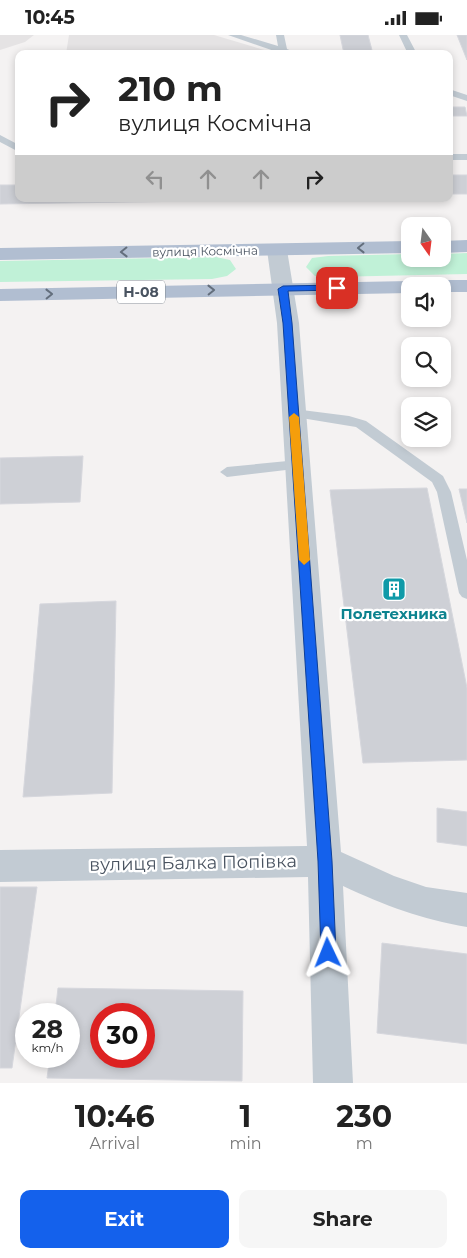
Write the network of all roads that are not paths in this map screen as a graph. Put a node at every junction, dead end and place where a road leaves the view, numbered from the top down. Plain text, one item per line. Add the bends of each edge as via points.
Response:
1 (232, 35) edge
2 (280, 35) edge
3 (403, 35) edge
4 (280, 50) edge
5 (283, 50) edge
6 (411, 50) edge
7 (453, 94) edge
8 (467, 99) edge
9 (0, 138) edge
10 (15, 147) edge
11 (453, 157) edge
12 (467, 157) edge
13 (401, 247) edge
14 (451, 247) edge
15 (467, 247) edge
16 (278, 250) junction
17 (0, 255) edge
18 (451, 286) edge
19 (467, 286) edge
20 (401, 287) edge
21 (283, 289) junction
22 (0, 295) edge
23 (294, 413) junction
24 (298, 465) junction
25 (227, 472) dead end
26 (467, 593) edge
27 (325, 861) junction
28 (0, 866) edge
29 (467, 910) edge
30 (333, 1083) edge

1 - 4 lane
2 - 5 lane
3 - 6 lane
7 - 8 lane
9 - 10 lane
11 - 12 lane
13 -> 16 main road, вулиця Космічна
14 - 15 main road
16 -> 17 main road, вулиця Космічна
16 - 21 street
18 - 19 main road
20 - 21 main road, Н-08
22 -> 21 main road, Н-08
21 - 23 street
23 - 24 street
23 - 26 lane via 361,424 438,479 444,492
24 - 25 lane
24 - 27 street
27 - 28 street, вулиця Балка Попівка
27 - 29 street, вулиця Балка Попівка via 426,903
27 - 30 street

